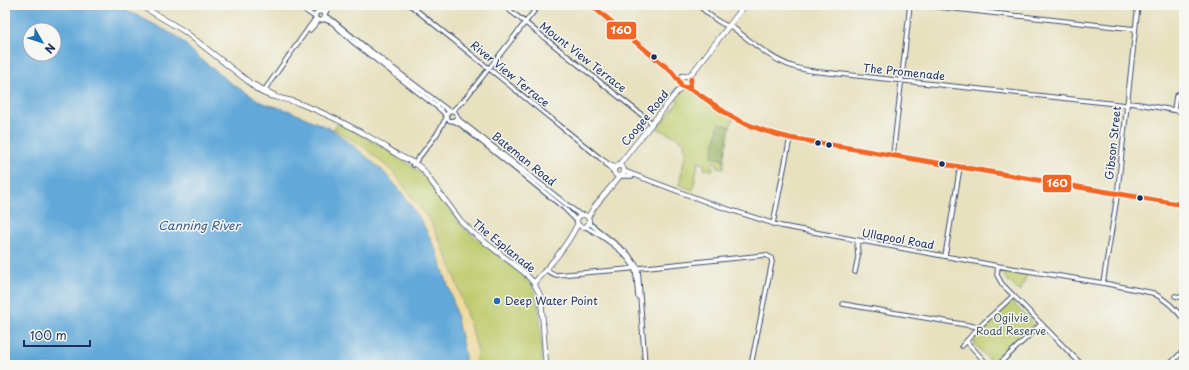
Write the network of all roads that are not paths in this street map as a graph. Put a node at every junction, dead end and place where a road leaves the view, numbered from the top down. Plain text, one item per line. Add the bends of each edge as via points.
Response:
1 (140, 5) edge
2 (297, 5) edge
3 (328, 5) edge
4 (410, 5) edge
5 (503, 5) edge
6 (539, 5) edge
7 (591, 5) edge
8 (698, 5) edge
9 (745, 5) edge
10 (910, 5) edge
11 (921, 5) edge
12 (1138, 5) edge
13 (320, 16) junction
14 (525, 23) junction
15 (729, 26) junction
16 (1135, 29) junction
17 (489, 69) junction
18 (902, 81) junction
19 (685, 82) junction
20 (1184, 89) edge
21 (263, 91) junction
22 (464, 100) junction
23 (1127, 104) junction
24 (1174, 110) junction
25 (451, 111) junction
26 (1184, 112) edge
27 (457, 115) junction
28 (446, 117) junction
29 (452, 121) junction
30 (652, 123) junction
31 (436, 134) junction
32 (790, 138) junction
33 (893, 156) junction
34 (414, 164) junction
35 (960, 167) junction
36 (619, 171) junction
37 (1117, 194) junction
38 (1184, 205) edge
39 (585, 221) junction
40 (577, 222) junction
41 (773, 224) junction
42 (572, 235) junction
43 (857, 241) junction
44 (945, 256) junction
45 (630, 262) junction
46 (998, 266) junction
47 (636, 268) junction
48 (546, 270) junction
49 (618, 270) junction
50 (855, 272) dead end
51 (534, 283) junction
52 (1103, 283) junction
53 (1013, 296) junction
54 (1175, 296) dead end
55 (1184, 298) edge
56 (843, 304) dead end
57 (1184, 320) edge
58 (1041, 324) junction
59 (979, 328) junction
60 (967, 342) junction
61 (962, 346) dead end
62 (1184, 350) edge
63 (546, 365) edge
64 (645, 365) edge
65 (751, 365) edge
66 (988, 365) edge
67 (998, 365) edge
68 (1082, 365) edge
69 (1169, 365) edge

1 - 21 street, The Esplanade via 184,30
2 - 13 street
3 - 13 street
4 - 17 street, River View Terrace
5 - 14 street, Mount View Terrace
6 - 14 street
7 - 19 street
8 - 15 street, The Promenade via 721,23
9 - 15 street, Coogee Road
10 - 18 street
11 - 16 street
12 - 16 street, Gibson Street
13 - 21 street
13 - 25 street via 332,20
13 - 28 street via 333,23 363,50 442,110
14 - 17 street
14 - 30 street, Mount View Terrace
15 - 18 street, The Promenade via 774,58 795,67
15 - 19 street, Coogee Road
16 - 23 street, Gibson Street
17 - 22 street
17 - 36 street, River View Terrace
18 - 23 street, The Promenade
18 - 33 street
19 - 30 street, Coogee Road
19 - 32 street via 714,106 739,120
20 - 24 street via 1176,96
21 - 34 street, The Esplanade via 335,118
22 - 25 street
22 - 27 street
23 - 24 street, The Promenade
23 - 37 street, Gibson Street
24 - 26 street, The Promenade
25 - 27 street, Bateman Road
25 - 28 street
27 - 29 street
27 - 39 street, Bateman Road
28 - 29 street, Bateman Road
28 - 31 street
29 - 31 street
29 - 40 street, Bateman Road via 461,125 495,152 564,208
30 - 36 street, Coogee Road via 627,155
31 - 34 street
32 - 33 street
32 - 41 street
33 - 35 street
34 - 51 street, The Esplanade via 424,171 462,223
35 - 37 street
35 - 44 street
36 - 39 street, Coogee Road
36 - 41 street, Ullapool Road
37 - 38 street
37 - 52 street, Gibson Street
39 - 40 street, Bateman Road
39 - 40 street
39 - 42 street, Coogee Road
39 - 45 street, Bateman Road
39 - 47 street, Bateman Road via 625,251
40 - 42 street, Coogee Road
41 - 43 street, Ullapool Road
42 - 48 street, Coogee Road
43 - 44 street, Ullapool Road
43 - 50 street via 858,257
44 - 46 street, Ullapool Road
45 - 47 street, Bateman Road
45 - 49 street via 625,268
46 - 52 street, Ullapool Road
46 - 53 street via 997,275
47 - 49 street
47 - 64 street, Bateman Road
47 - 65 street via 766,255 771,258
48 - 49 street via 556,275
48 - 51 street, Coogee Road
51 - 63 street, The Esplanade via 541,297
52 - 57 street, Ullapool Road via 1153,293 1169,304
53 - 58 street
53 - 59 street
54 - 55 street
56 - 59 street
58 - 67 street
58 - 68 street
59 - 60 street
60 - 61 street
60 - 66 street
62 - 69 street

